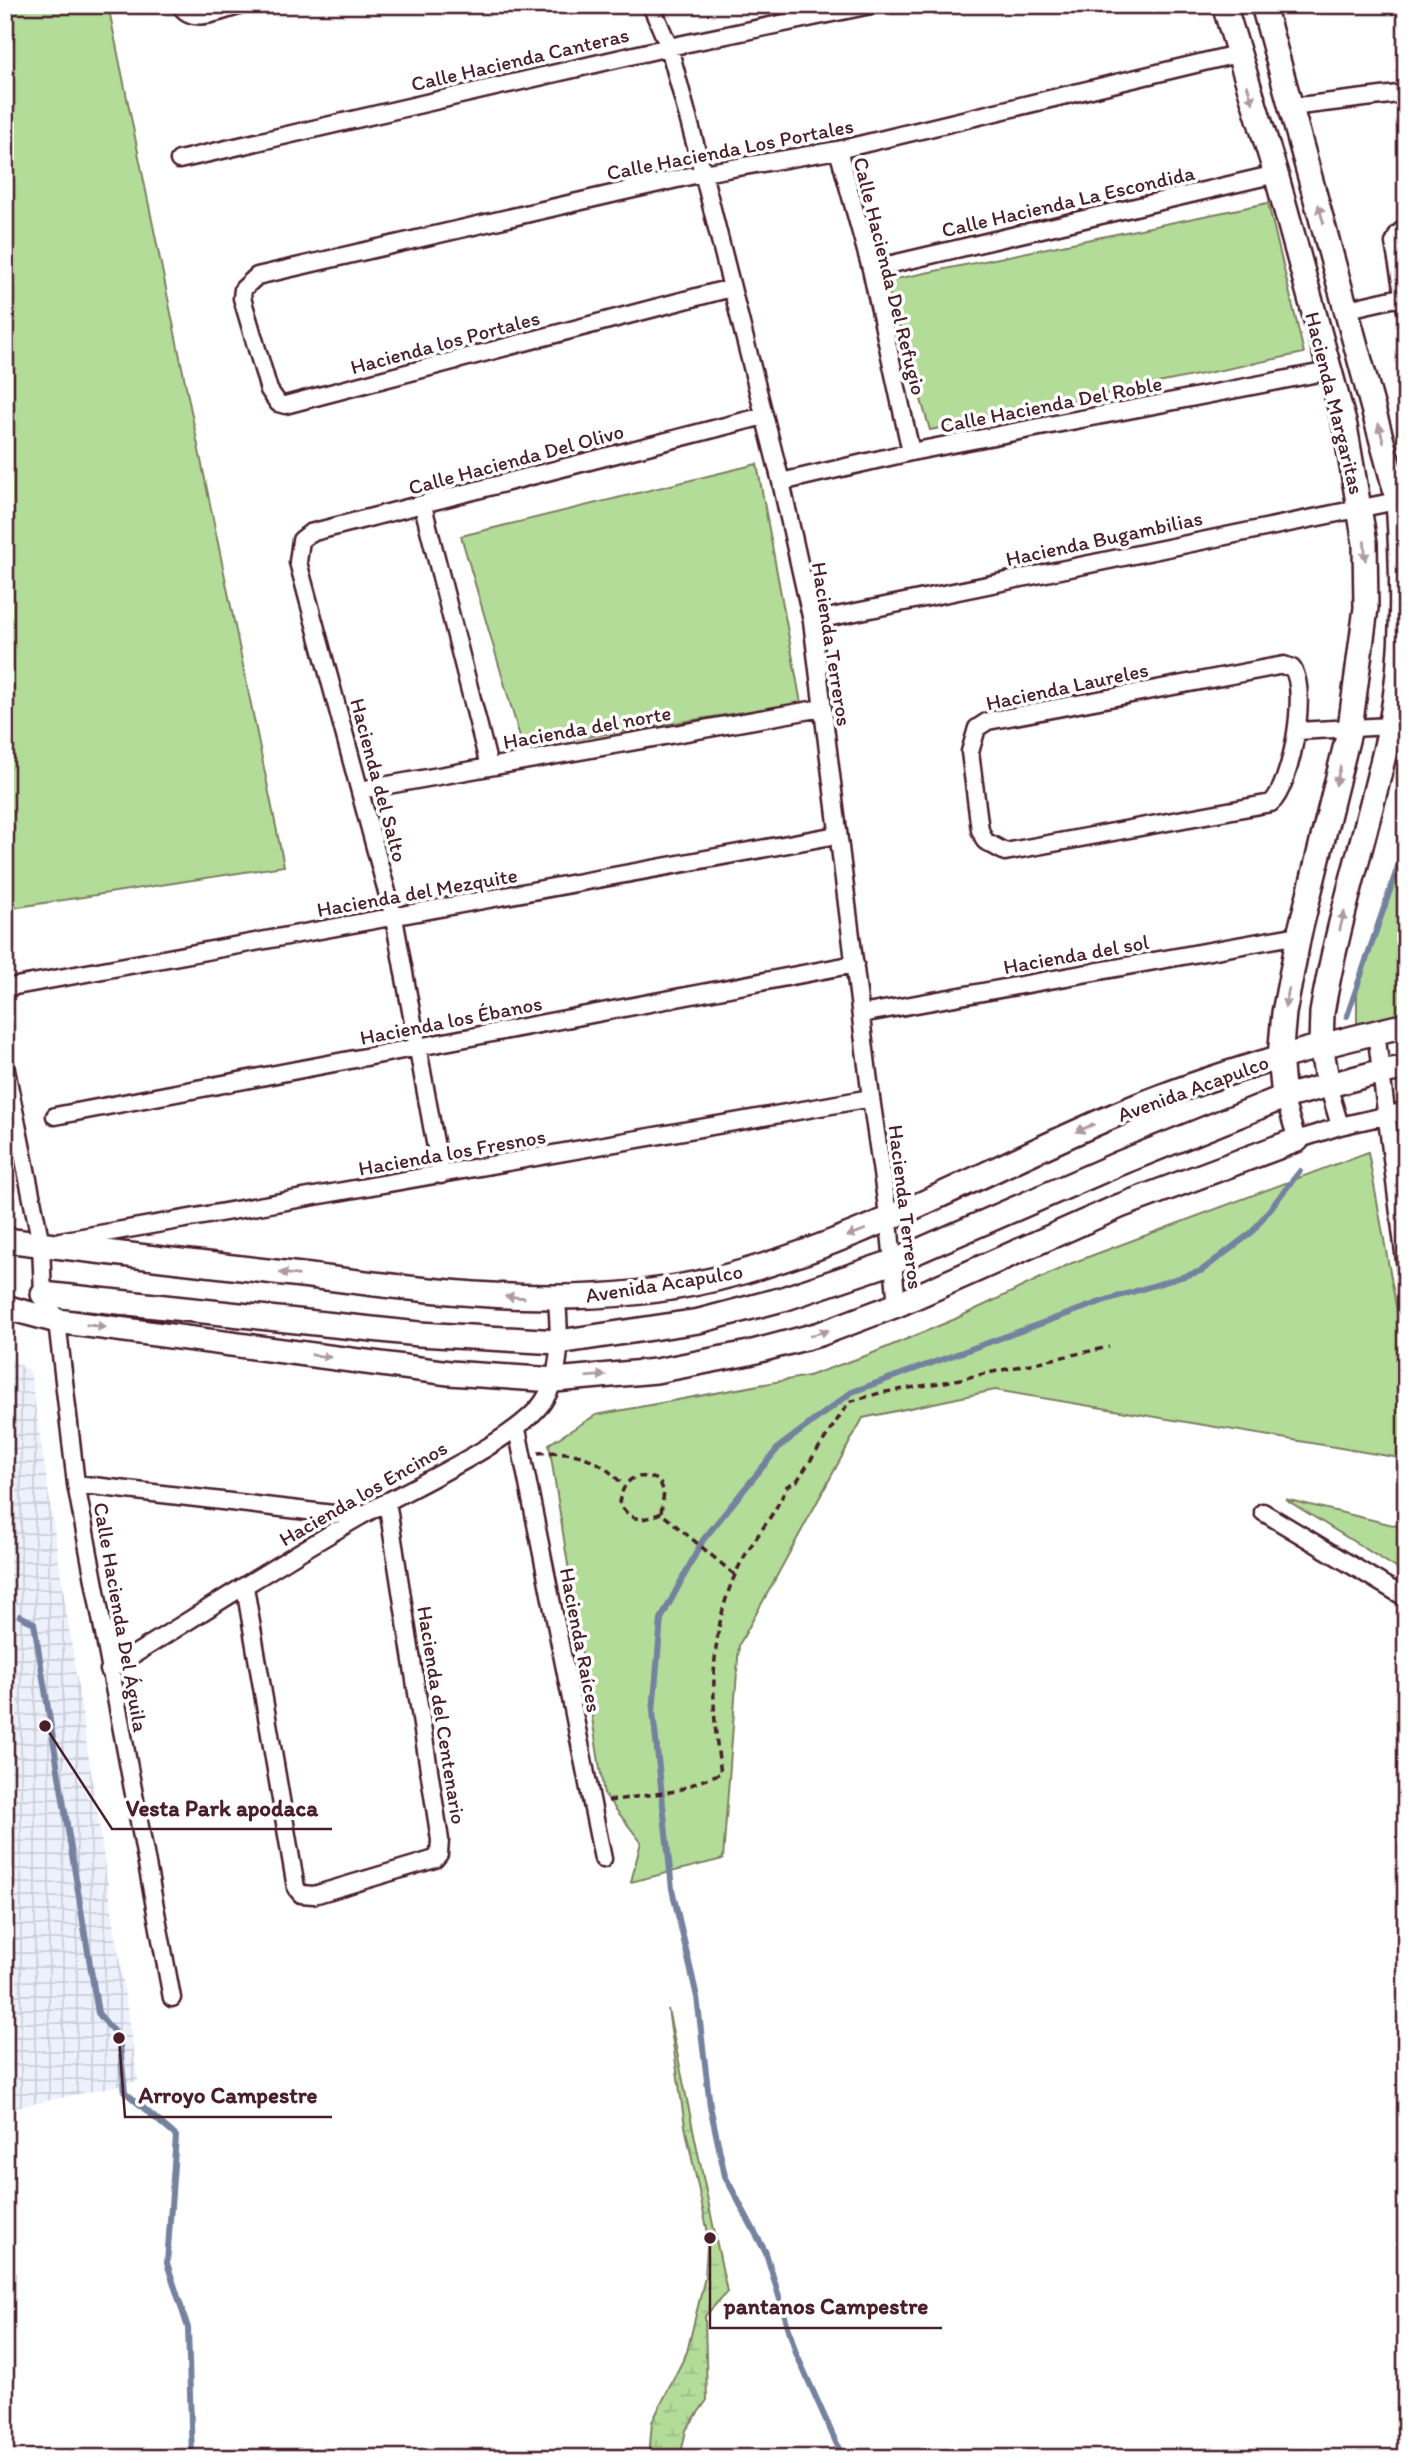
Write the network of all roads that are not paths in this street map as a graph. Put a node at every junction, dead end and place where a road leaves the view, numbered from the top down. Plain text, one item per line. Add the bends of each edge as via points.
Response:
1 (180, 5) edge
2 (242, 5) edge
3 (651, 5) edge
4 (871, 5) edge
5 (1224, 5) edge
6 (1263, 5) edge
7 (669, 47) junction
8 (1237, 54) junction
9 (1406, 93) edge
10 (1291, 107) junction
11 (838, 150) junction
12 (179, 160) dead end
13 (703, 173) junction
14 (1276, 174) junction
15 (1406, 227) edge
16 (870, 269) junction
17 (731, 288) junction
18 (242, 298) joint
19 (1404, 303) edge
20 (1348, 309) junction
21 (1329, 371) junction
22 (764, 416) junction
23 (911, 452) junction
24 (781, 482) junction
25 (1402, 499) edge
26 (423, 506) junction
27 (1360, 506) junction
28 (298, 562) joint
29 (812, 621) junction
30 (822, 708) junction
31 (1390, 726) junction
32 (1350, 728) junction
33 (1297, 731) junction
34 (489, 766) junction
35 (360, 790) junction
36 (837, 835) junction
37 (394, 918) junction
38 (1299, 935) junction
39 (855, 964) junction
40 (5, 988) edge
41 (860, 1014) junction
42 (1406, 1025) edge
43 (1376, 1032) junction
44 (1321, 1045) junction
45 (417, 1048) junction
46 (1280, 1057) junction
47 (5, 1065) edge
48 (1406, 1068) edge
49 (1379, 1072) junction
50 (1328, 1084) junction
51 (1284, 1097) junction
52 (871, 1098) junction
53 (1406, 1111) edge
54 (1387, 1114) junction
55 (55, 1116) dead end
56 (1340, 1126) junction
57 (1297, 1140) junction
58 (441, 1175) junction
59 (889, 1221) junction
60 (1404, 1238) edge
61 (5, 1240) edge
62 (41, 1244) junction
63 (893, 1262) junction
64 (1406, 1269) edge
65 (43, 1294) junction
66 (557, 1299) junction
67 (897, 1305) junction
68 (5, 1307) edge
69 (57, 1321) junction
70 (559, 1342) junction
71 (555, 1380) junction
72 (517, 1429) junction
73 (76, 1484) junction
74 (387, 1501) junction
75 (1263, 1512) dead end
76 (359, 1517) junction
77 (245, 1587) junction
78 (1406, 1598) edge
79 (109, 1670) junction
80 (603, 1859) dead end
81 (172, 1997) dead end

1 - 2 street via 196,17
3 - 7 street, Hacienda Terreros
4 - 7 street, Calle Hacienda Canteras
5 - 8 street, Hacienda Margaritas
6 - 10 street, Hacienda Margaritas
7 - 12 street, Calle Hacienda Canteras
7 - 13 street, Hacienda Terreros
8 - 11 street, Calle Hacienda Los Portales
8 -> 14 street, Hacienda Margaritas
9 - 10 street
20 -> 10 street, Hacienda Margaritas
11 - 13 street, Calle Hacienda Los Portales
11 - 16 street, Calle Hacienda Del Refugio
13 - 17 street, Hacienda Terreros
13 - 18 street, Calle Hacienda Los Portales via 257,276 243,289
14 - 16 street, Calle Hacienda La Escondida
14 - 21 street, Hacienda Margaritas
15 - 19 street via 1394,243
16 - 23 street, Calle Hacienda Del Refugio
17 - 18 street, Hacienda los Portales via 285,405 269,390
17 - 22 street, Hacienda Terreros
19 - 20 street
25 -> 20 street, Hacienda Margaritas
21 - 23 street, Calle Hacienda Del Roble
21 - 27 street, Hacienda Margaritas via 1354,463
22 - 24 street, Hacienda Terreros
22 - 26 street, Calle Hacienda Del Olivo
23 - 24 street, Calle Hacienda Del Roble
24 - 29 street, Hacienda Terreros
25 - 27 street, Hacienda Bugambilias
25 - 31 street, Hacienda Margaritas via 1401,638
26 - 28 street, Calle Hacienda Del Olivo via 310,533 301,540
26 - 34 street
27 - 29 street, Hacienda Bugambilias
27 -> 32 street, Hacienda Margaritas via 1366,543 1366,608
28 - 35 street, Hacienda del Salto
29 - 30 street, Hacienda Terreros
30 - 34 street, Hacienda del norte
30 - 36 street, Hacienda Terreros
31 - 32 street
44 -> 31 street, Hacienda Margaritas via 1326,987
32 - 33 street
32 -> 38 street, Hacienda Margaritas
33 - 33 street, Hacienda Laureles via 1280,790 1266,805 1005,852 985,841 980,830 970,752 977,728 988,722 1284,665 1292,668 1300,683
34 - 35 street, Hacienda del norte
35 - 37 street, Hacienda del Salto
36 - 37 street, Hacienda del Mezquite
36 - 39 street, Hacienda Terreros
37 - 40 street, Hacienda del Mezquite
37 - 45 street, Hacienda del Salto
38 - 41 street, Hacienda del sol
38 -> 46 street, Hacienda Margaritas
39 - 41 street, Hacienda Terreros
39 - 45 street, Hacienda los Ébanos
41 - 52 street, Hacienda Terreros
42 - 43 street, Avenida Acapulco
43 - 44 street, Avenida Acapulco
43 - 49 street
44 - 46 street, Avenida Acapulco
44 - 50 street, Hacienda Margaritas
45 - 55 street, Hacienda los Ébanos
45 - 58 street, Hacienda del Salto
46 - 51 street, Hacienda Margaritas
46 -> 59 street, Avenida Acapulco via 1125,1111
47 - 62 street, Calle Hacienda Del Águila
48 - 49 street
49 - 50 street
49 - 54 street
50 - 51 street
50 - 56 street, Hacienda Margaritas
51 - 57 street, Hacienda Margaritas
51 - 63 street, Avenida Acapulco
52 - 58 street, Hacienda los Fresnos
52 - 59 street, Hacienda Terreros
53 - 54 street
54 - 56 street
54 - 60 street
56 - 57 street
57 - 67 street via 1120,1206
58 - 62 street, Hacienda los Fresnos
59 - 63 street, Hacienda Terreros
59 -> 66 street, Avenida Acapulco via 784,1261 712,1280
60 - 64 street
61 - 62 street, Avenida Acapulco
62 - 65 street, Calle Hacienda Del Águila
66 -> 62 street, Avenida Acapulco via 440,1292
63 - 67 street, Hacienda Terreros
63 - 70 street, Avenida Acapulco via 699,1321
65 - 69 street, Calle Hacienda Del Águila
65 - 70 street, Avenida Acapulco via 419,1334
66 - 70 street, Hacienda los Encinos
71 -> 67 street via 656,1371 737,1356 820,1334
68 - 69 street
69 -> 71 street via 449,1373
69 - 73 street, Calle Hacienda Del Águila
70 - 71 street, Hacienda los Encinos
71 - 72 street, Hacienda los Encinos via 544,1401
72 - 74 street, Hacienda los Encinos
72 - 80 street, Hacienda Raíces
73 - 76 street
73 - 79 street, Calle Hacienda Del Águila
74 - 76 street, Hacienda los Encinos
74 - 77 street, Hacienda del Centenario via 440,1840 435,1859 314,1895 301,1894 296,1888
75 - 78 street
76 - 77 street, Hacienda los Encinos
77 - 79 street, Hacienda los Encinos
79 - 81 street, Calle Hacienda Del Águila

